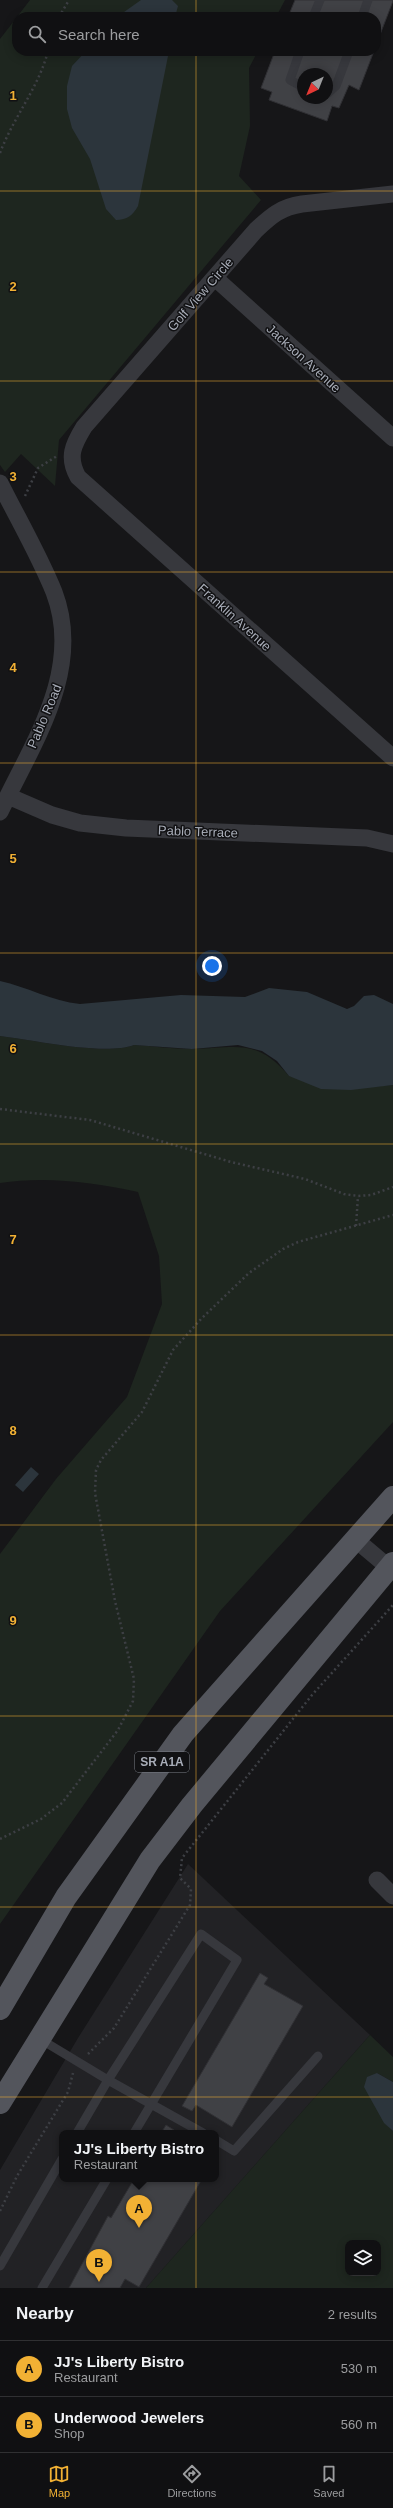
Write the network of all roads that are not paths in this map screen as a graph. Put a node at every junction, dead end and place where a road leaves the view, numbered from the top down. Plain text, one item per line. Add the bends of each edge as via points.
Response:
1 (320, 0) edge
2 (368, 0) edge
3 (315, 12) edge
4 (364, 12) edge
5 (298, 56) edge
6 (347, 56) edge
7 (297, 84) edge
8 (333, 89) edge
9 (393, 194) edge
10 (215, 278) junction
11 (393, 438) edge
12 (78, 477) joint
13 (0, 483) edge
14 (393, 758) edge
15 (8, 796) junction
16 (0, 812) edge
17 (393, 844) edge
18 (393, 1497) edge
19 (355, 1539) junction
20 (392, 1567) edge
21 (376, 1880) dead end
22 (393, 1896) edge
23 (0, 2009) edge
24 (39, 2038) junction
25 (318, 2056) dead end
26 (108, 2080) junction
27 (0, 2103) edge
28 (151, 2104) junction
29 (79, 2130) edge
30 (136, 2130) edge
31 (198, 2130) edge
32 (219, 2142) edge
33 (59, 2164) edge
34 (105, 2182) edge
35 (0, 2266) edge
36 (42, 2288) edge

1 - 3 lane
2 - 4 lane
5 - 7 lane via 290,80
6 - 8 lane
9 - 10 street, Golf View Circle via 289,206 274,213
10 - 11 street, Jackson Avenue
10 - 12 street, Golf View Circle via 84,427 71,454 72,466
12 - 14 street, Franklin Avenue
13 - 15 street, Pablo Road via 54,593 63,636 62,662 51,705
15 - 16 street, Pablo Road
15 - 17 street, Pablo Terrace via 52,815 80,823 126,828 368,838
18 - 19 main road, SR A1A
19 - 20 street
19 - 23 main road, SR A1A via 183,1734 66,1897
20 - 24 main road via 192,1804 150,1860
21 - 22 street
24 - 26 lane
24 - 27 main road
25 - 32 lane via 234,2151
26 - 28 lane
26 - 28 lane via 201,1934 237,1960
26 - 29 lane
28 - 30 lane
28 - 31 lane
33 - 35 lane
34 - 36 lane

